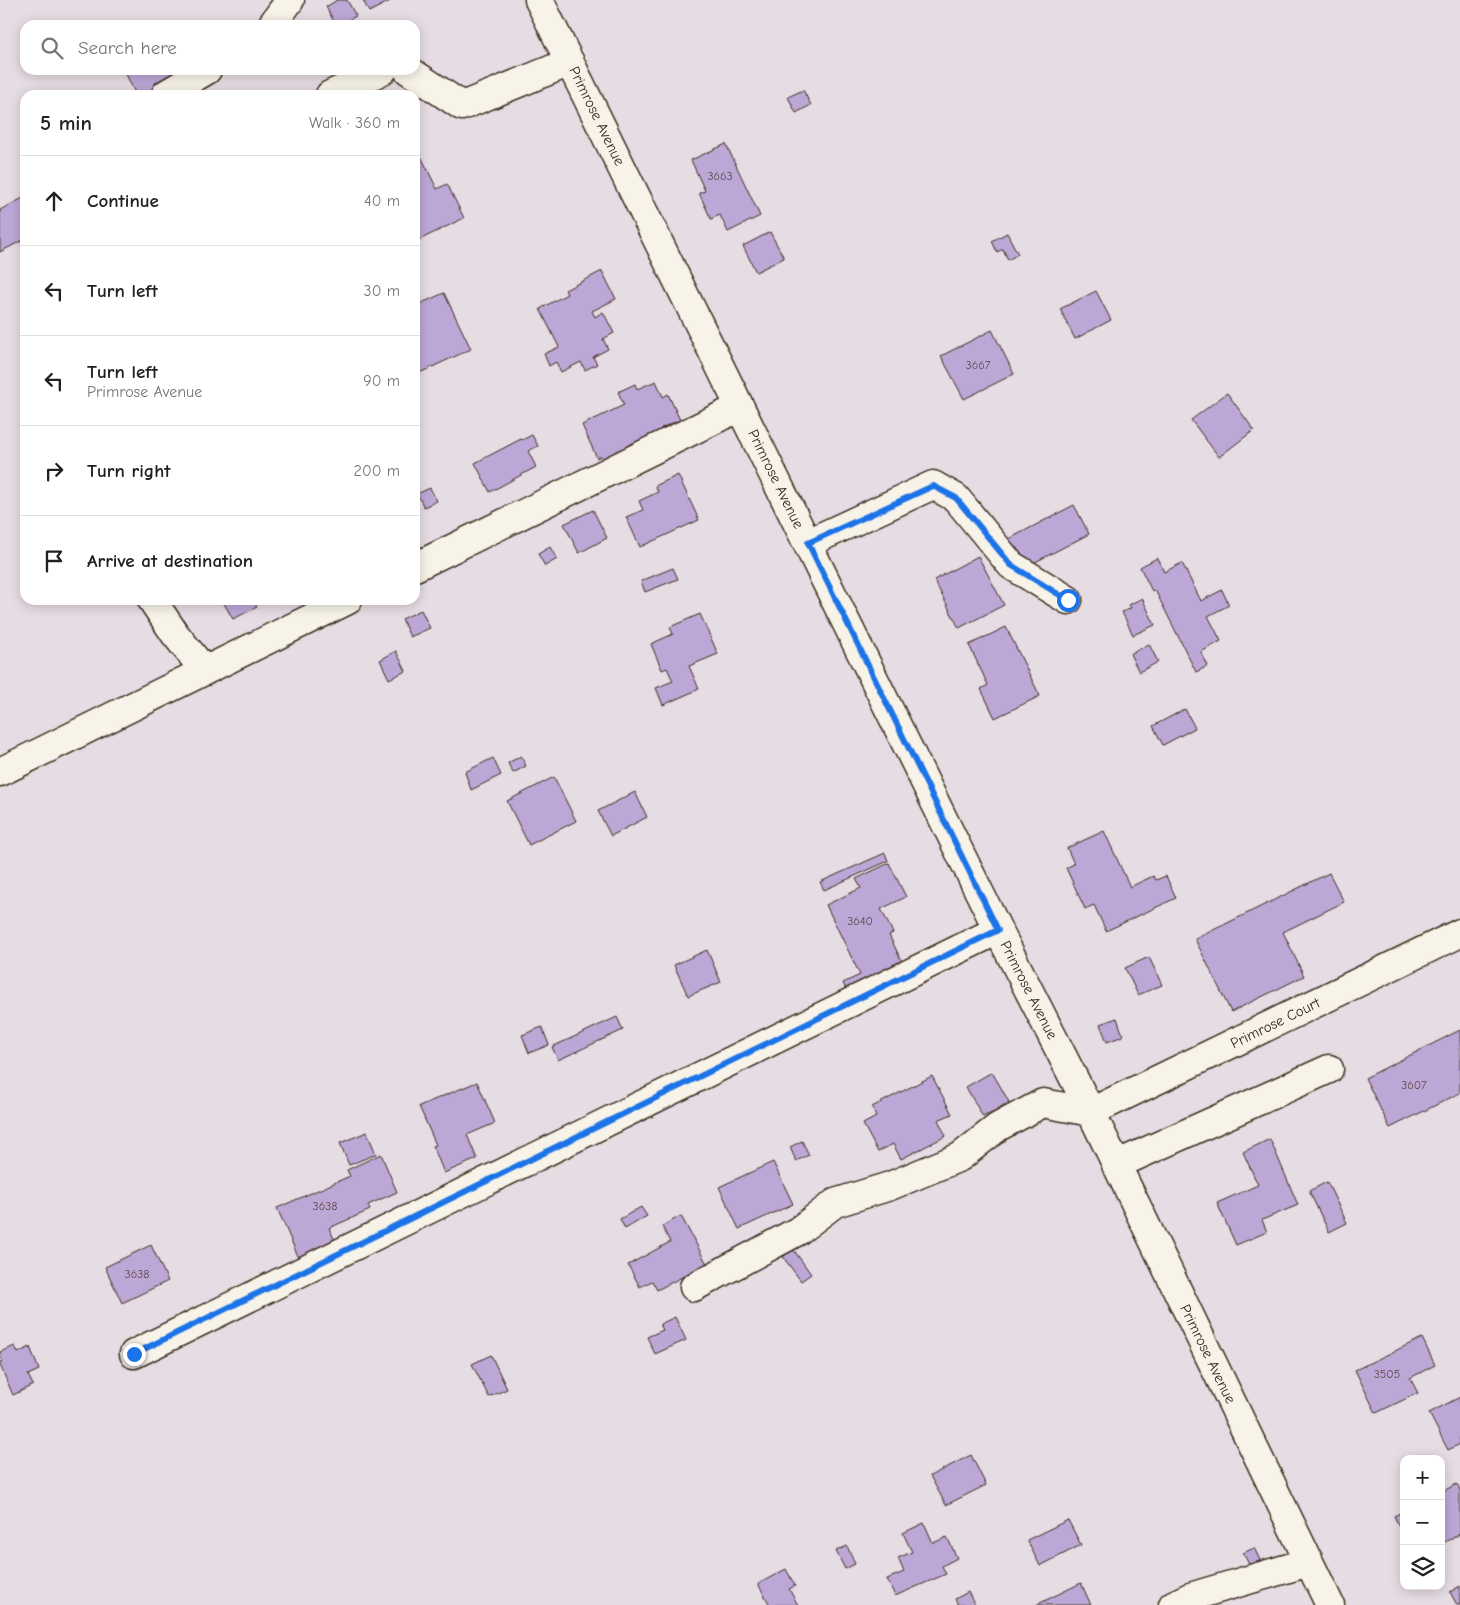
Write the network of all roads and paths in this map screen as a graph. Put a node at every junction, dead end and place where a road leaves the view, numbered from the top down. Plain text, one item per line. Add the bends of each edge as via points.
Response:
1 (290, 0) edge
2 (540, 0) edge
3 (276, 20) edge
4 (570, 62) junction
5 (198, 75) edge
6 (372, 75) edge
7 (416, 75) edge
8 (173, 90) edge
9 (341, 90) edge
10 (740, 407) junction
11 (808, 543) junction
12 (420, 565) edge
13 (1068, 600) dead end
14 (155, 605) edge
15 (338, 605) edge
16 (205, 671) junction
17 (0, 772) edge
18 (998, 930) junction
19 (1460, 933) edge
20 (1329, 1069) dead end
21 (1090, 1112) junction
22 (1116, 1165) junction
23 (694, 1287) dead end
24 (134, 1354) dead end
25 (1309, 1562) junction
26 (1173, 1605) edge
27 (1330, 1605) edge

1 - 3 street
2 - 4 street, Primrose Avenue
4 - 7 street via 462,106
4 - 10 street, Primrose Avenue
5 - 8 street
6 - 9 street
10 - 11 street, Primrose Avenue
10 - 12 street
11 - 13 street via 933,486 956,498 1011,565
11 - 18 street, Primrose Avenue
14 - 16 street
15 - 16 street
16 - 17 street
18 - 21 street, Primrose Avenue
18 - 24 street
19 - 21 street, Primrose Court
20 - 22 street
21 - 22 street, Primrose Avenue
21 - 23 street via 1043,1103 998,1127 960,1157 890,1186 835,1203 798,1232
22 - 25 street, Primrose Avenue
25 - 26 street via 1190,1596
25 - 27 street, Primrose Avenue

